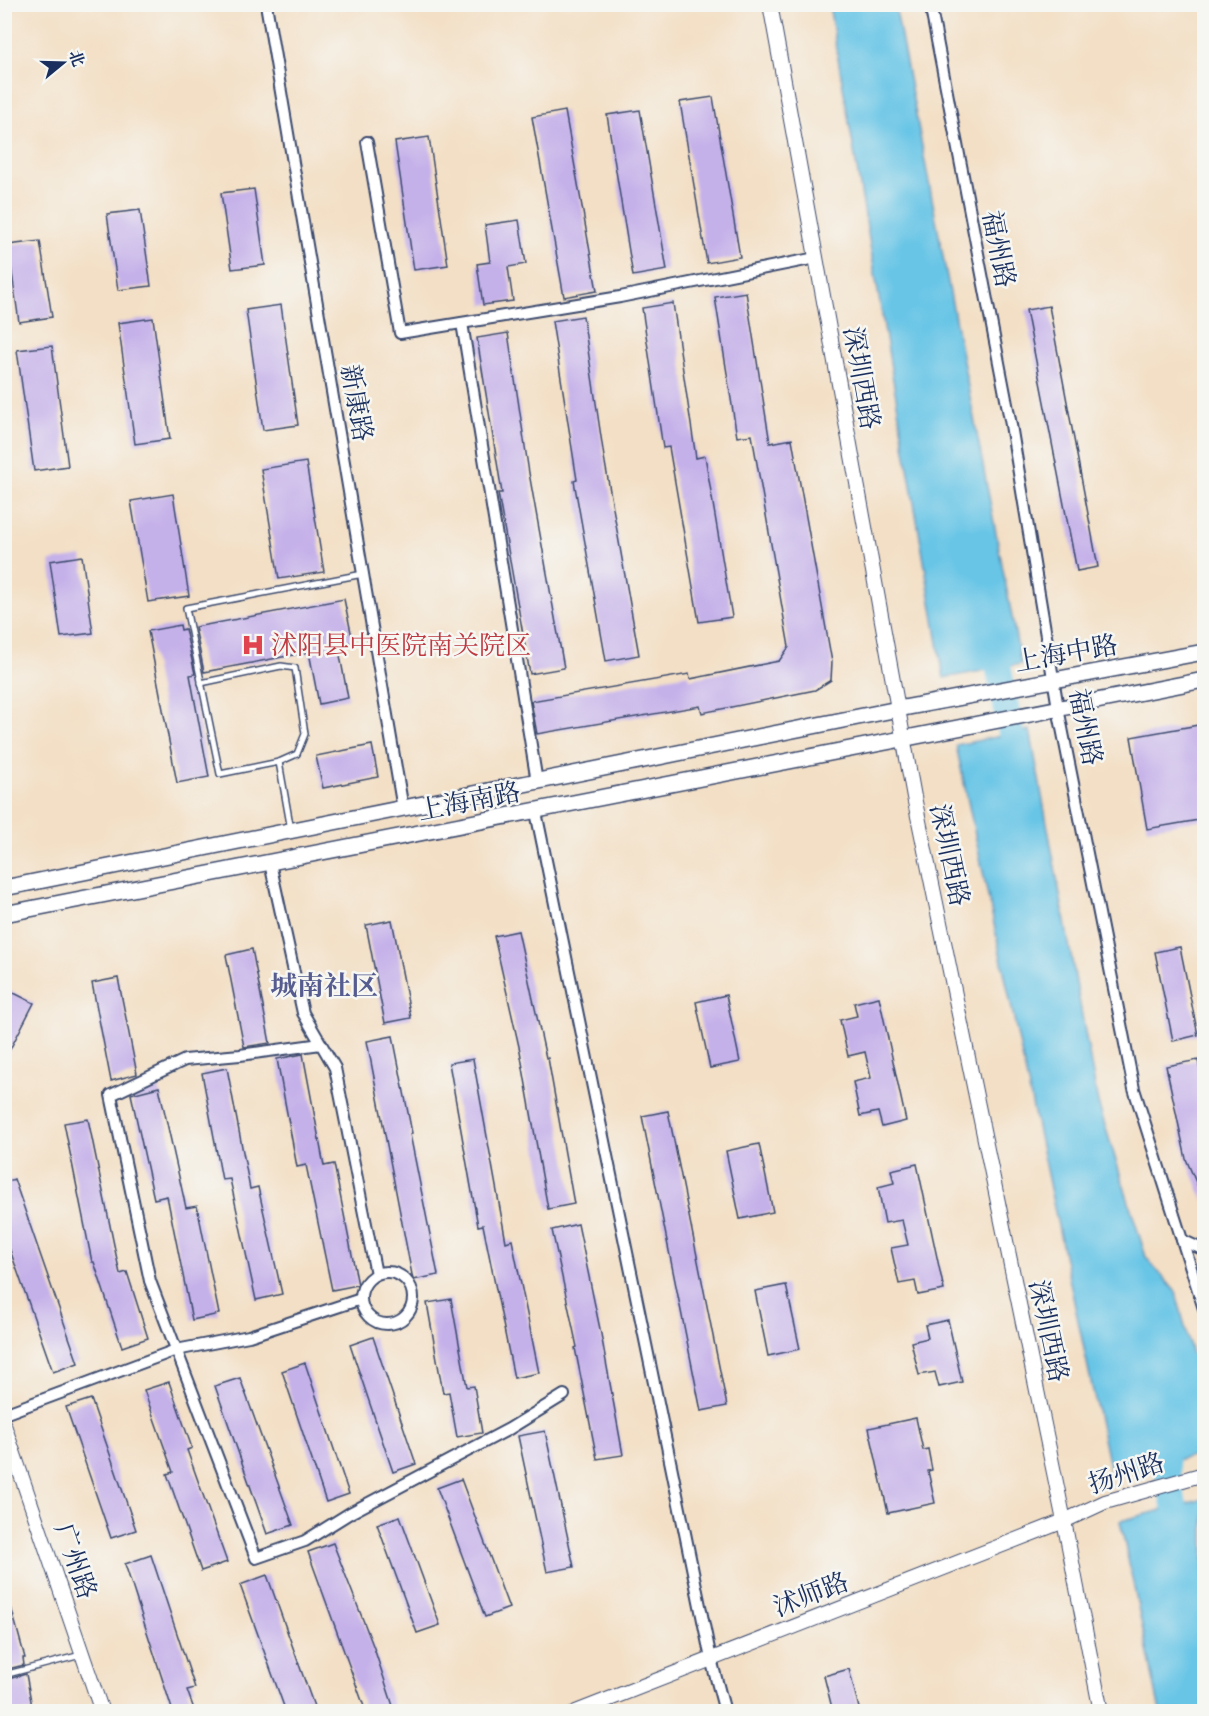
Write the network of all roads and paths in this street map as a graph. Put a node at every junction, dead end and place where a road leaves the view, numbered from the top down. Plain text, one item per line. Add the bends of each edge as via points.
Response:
1 (266, 4) edge
2 (770, 4) edge
3 (930, 4) edge
4 (367, 142) dead end
5 (816, 258) junction
6 (462, 323) junction
7 (363, 574) junction
8 (1204, 652) edge
9 (1047, 680) junction
10 (1204, 680) edge
11 (201, 683) junction
12 (936, 702) joint
13 (898, 709) junction
14 (1052, 709) junction
15 (941, 731) joint
16 (903, 738) junction
17 (279, 762) junction
18 (537, 782) junction
19 (403, 809) junction
20 (536, 812) junction
21 (292, 831) junction
22 (270, 863) junction
23 (4, 888) edge
24 (4, 914) edge
25 (321, 1044) junction
26 (1182, 1240) junction
27 (1204, 1250) edge
28 (376, 1274) junction
29 (361, 1299) junction
30 (1204, 1309) edge
31 (176, 1350) junction
32 (564, 1395) dead end
33 (4, 1414) edge
34 (4, 1425) edge
35 (1204, 1474) edge
36 (1064, 1521) junction
37 (83, 1655) junction
38 (711, 1659) junction
39 (4, 1675) edge
40 (102, 1712) edge
41 (576, 1712) edge
42 (725, 1712) edge
43 (1101, 1712) edge

1 - 7 street, 新康路
2 - 5 street, 深圳西路
3 - 9 street, 福州路 via 1011,425
4 - 6 street via 400,333
5 - 6 street
5 - 13 street, 深圳西路
6 - 18 street
7 - 11 lane via 186,608
7 - 19 street, 新康路
8 - 9 main road, 上海中路
9 - 12 main road, 上海中路
9 - 14 street, 福州路
10 - 14 main road, 上海中路
11 - 17 lane via 220,774
11 - 17 lane via 281,666 295,668 305,734 297,754
12 - 13 main road, 上海南路
13 - 16 street, 深圳西路
13 - 18 main road, 上海南路
14 - 15 main road, 上海中路
14 - 26 street, 福州路 via 1134,1089
15 - 16 main road, 上海南路
16 - 20 main road, 上海南路
16 - 36 street, 深圳西路
17 - 21 lane
18 - 19 main road, 上海南路
19 - 21 main road, 上海南路
20 - 22 main road, 上海南路
20 - 38 street
21 - 23 main road, 上海南路
22 - 24 main road, 上海南路
22 - 25 street via 303,1013
25 - 28 street via 335,1068
25 - 31 street via 184,1060 111,1095 150,1281
26 - 27 street
26 - 30 street, 福州路
28 - 29 street via 365,1284
28 - 29 street via 394,1272 408,1282 413,1299 407,1315 392,1324 383,1324 368,1315
29 - 31 street via 249,1336
31 - 32 street via 256,1558 305,1541
31 - 33 street
34 - 37 street, 广州路
35 - 36 street, 扬州路 via 1105,1502
36 - 38 street, 沭师路
36 - 43 street, 深圳西路
37 - 39 lane
37 - 40 street, 广州路
38 - 41 street, 沭师路
38 - 42 street

